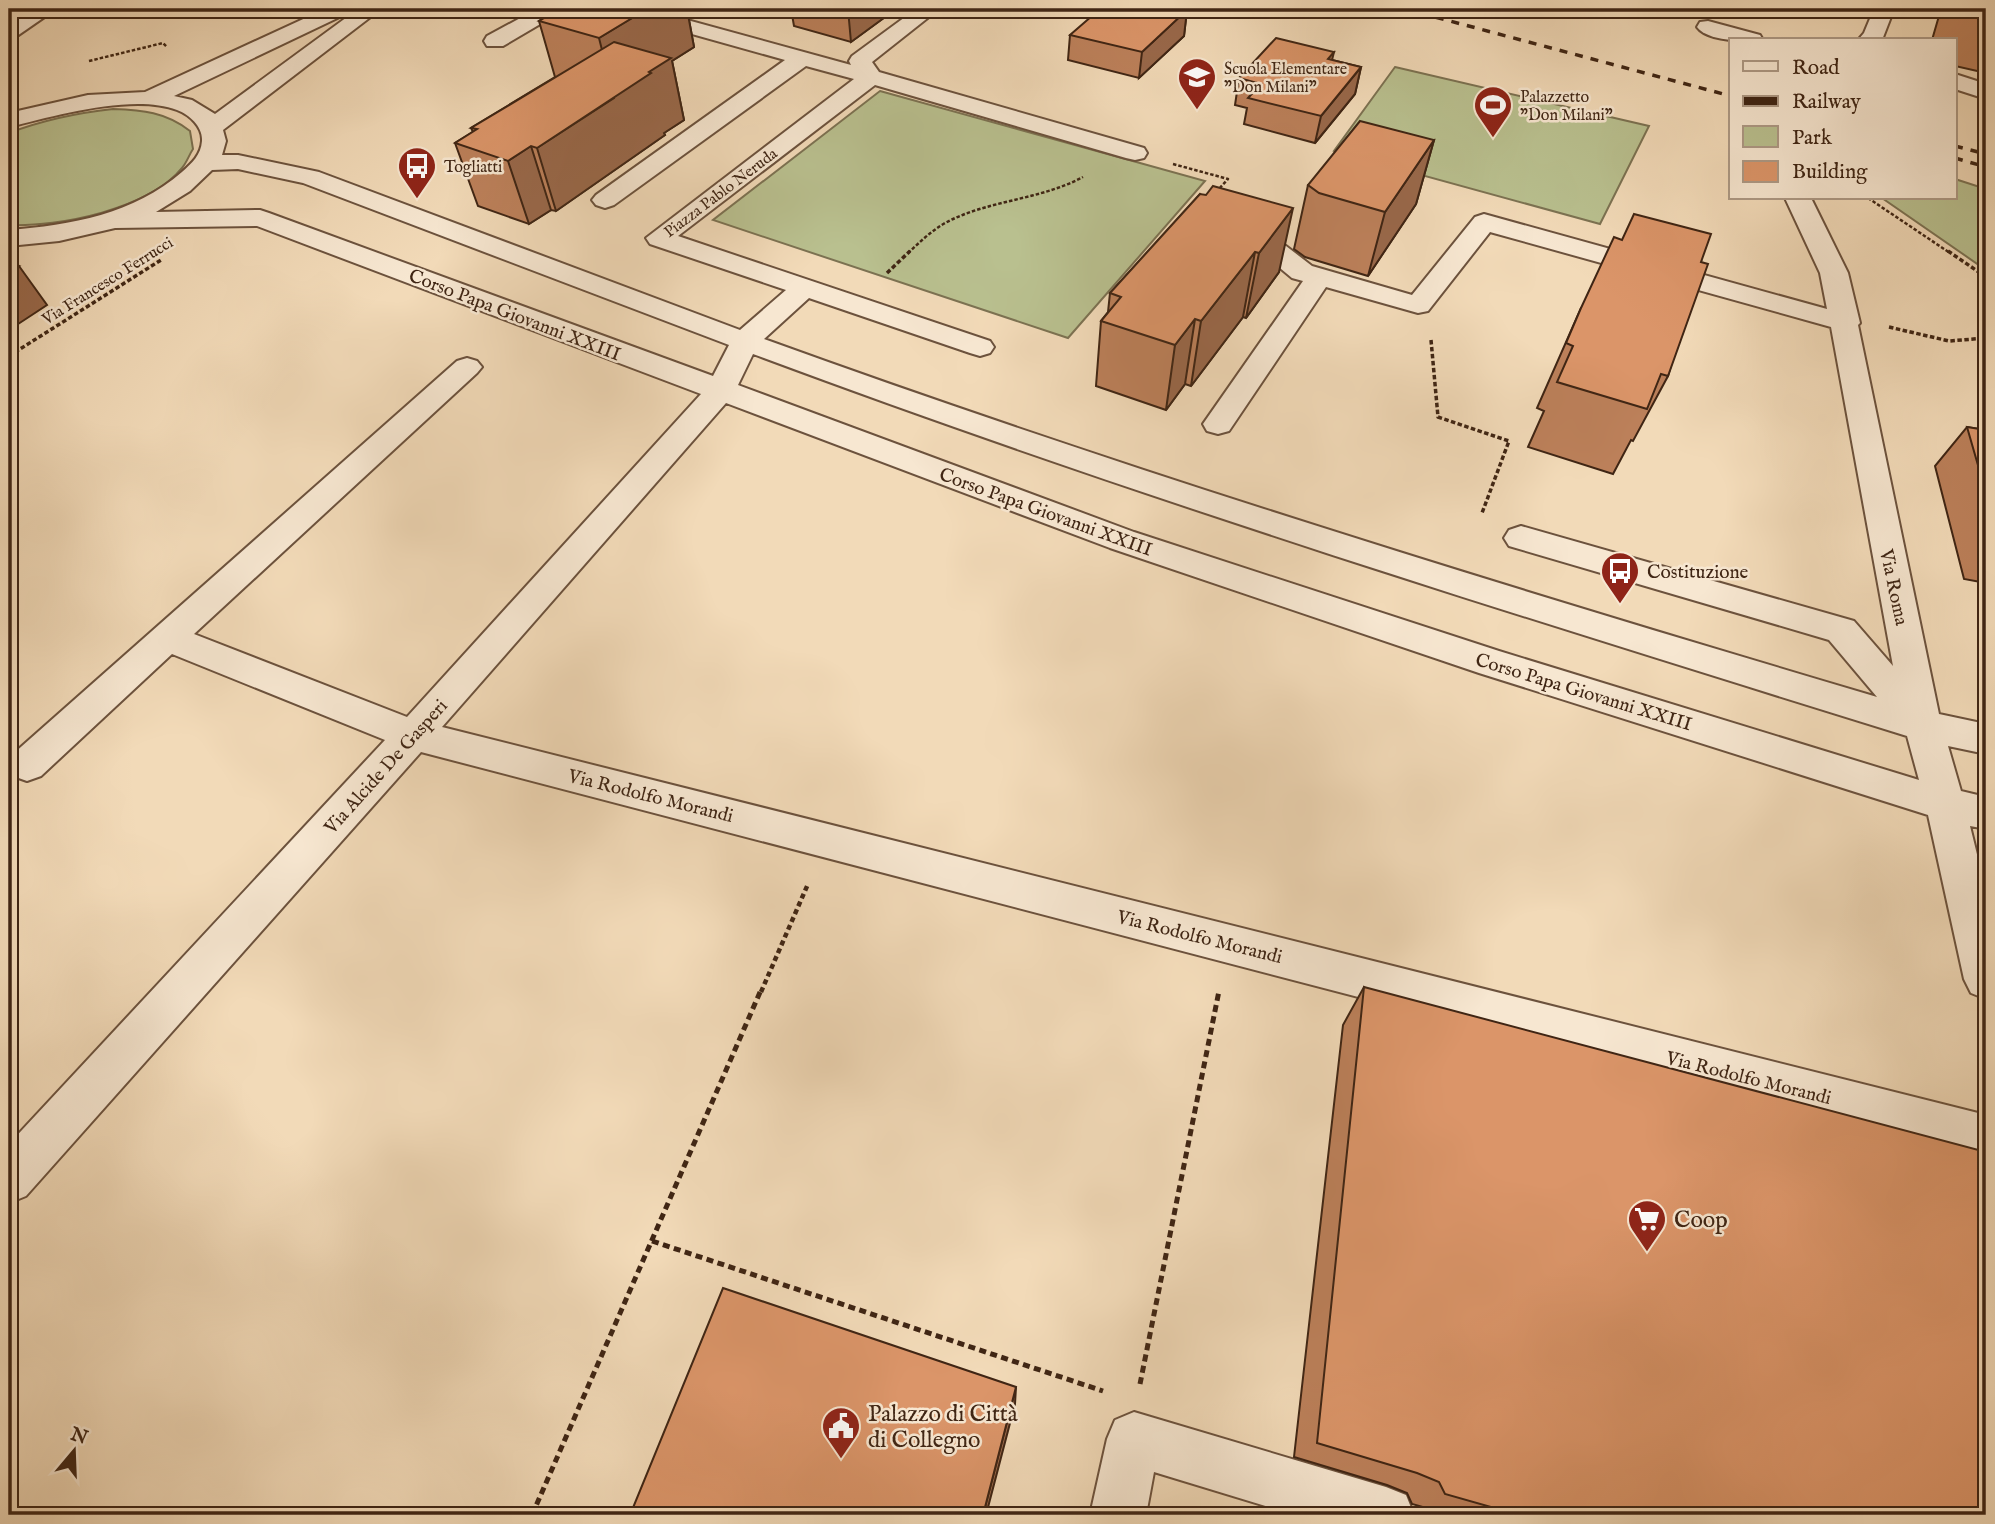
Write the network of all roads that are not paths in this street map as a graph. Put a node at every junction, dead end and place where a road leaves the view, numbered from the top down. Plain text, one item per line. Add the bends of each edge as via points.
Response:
1 (46, 9) edge
2 (341, 9) edge
3 (371, 9) edge
4 (552, 9) edge
5 (624, 9) edge
6 (929, 9) edge
7 (1884, 9) edge
8 (1708, 27) dead end
9 (9, 31) edge
10 (1745, 38) edge
11 (1872, 38) edge
12 (495, 41) dead end
13 (803, 58) junction
14 (871, 77) junction
15 (1956, 81) edge
16 (1986, 92) edge
17 (149, 99) junction
18 (9, 120) edge
19 (212, 127) junction
20 (1126, 150) road end
21 (205, 163) junction
22 (605, 200) dead end
23 (1799, 200) edge
24 (112, 220) junction
25 (1187, 225) edge
26 (9, 238) edge
27 (1319, 277) junction
28 (805, 287) junction
29 (1846, 323) junction
30 (745, 341) junction
31 (980, 347) dead end
32 (467, 367) dead end
33 (719, 391) junction
34 (1219, 424) dead end
35 (1521, 538) dead end
36 (167, 638) junction
37 (1923, 726) junction
38 (413, 735) junction
39 (1986, 739) edge
40 (27, 765) dead end
41 (1945, 804) junction
42 (1986, 813) edge
43 (1986, 979) edge
44 (1986, 1138) edge
45 (9, 1179) edge
46 (1118, 1515) edge
47 (1386, 1515) edge

1 - 9 street
2 - 17 street
3 - 19 street
4 - 12 street
5 - 13 street
6 - 14 street via 860,61
7 - 11 street
8 - 10 street
13 - 14 street
13 - 22 street
14 - 20 street
14 - 28 street, Piazza Pablo Neruda via 659,239
15 - 16 street
17 - 18 street via 106,98 59,105
17 - 19 street via 192,110
19 - 21 street via 213,150
21 - 24 street via 173,191
21 - 30 street via 238,162 310,177
23 - 29 street, Via Roma via 1834,273
24 - 26 street
24 - 33 street, Corso Papa Giovanni XXIII via 260,218
25 - 27 street via 1277,252 1301,272
27 - 29 street via 1419,305 1484,222
27 - 34 street
28 - 30 street
28 - 31 street, Piazza Pablo Neruda
29 - 37 street, Via Roma
30 - 33 street, Via Alcide De Gasperi
30 - 37 street via 1176,494
32 - 36 street
33 - 38 street, Via Alcide De Gasperi
33 - 41 street, Corso Papa Giovanni XXIII via 1122,540 1492,663
35 - 37 street via 1841,630
36 - 38 street, Via Rodolfo Morandi
36 - 40 street
37 - 39 street
37 - 41 street, Via Roma
38 - 44 street, Via Rodolfo Morandi
38 - 45 street, Via Alcide De Gasperi
41 - 42 street, Corso Papa Giovanni XXIII
41 - 43 street, Via Roma
46 - 47 street via 1135,1420

